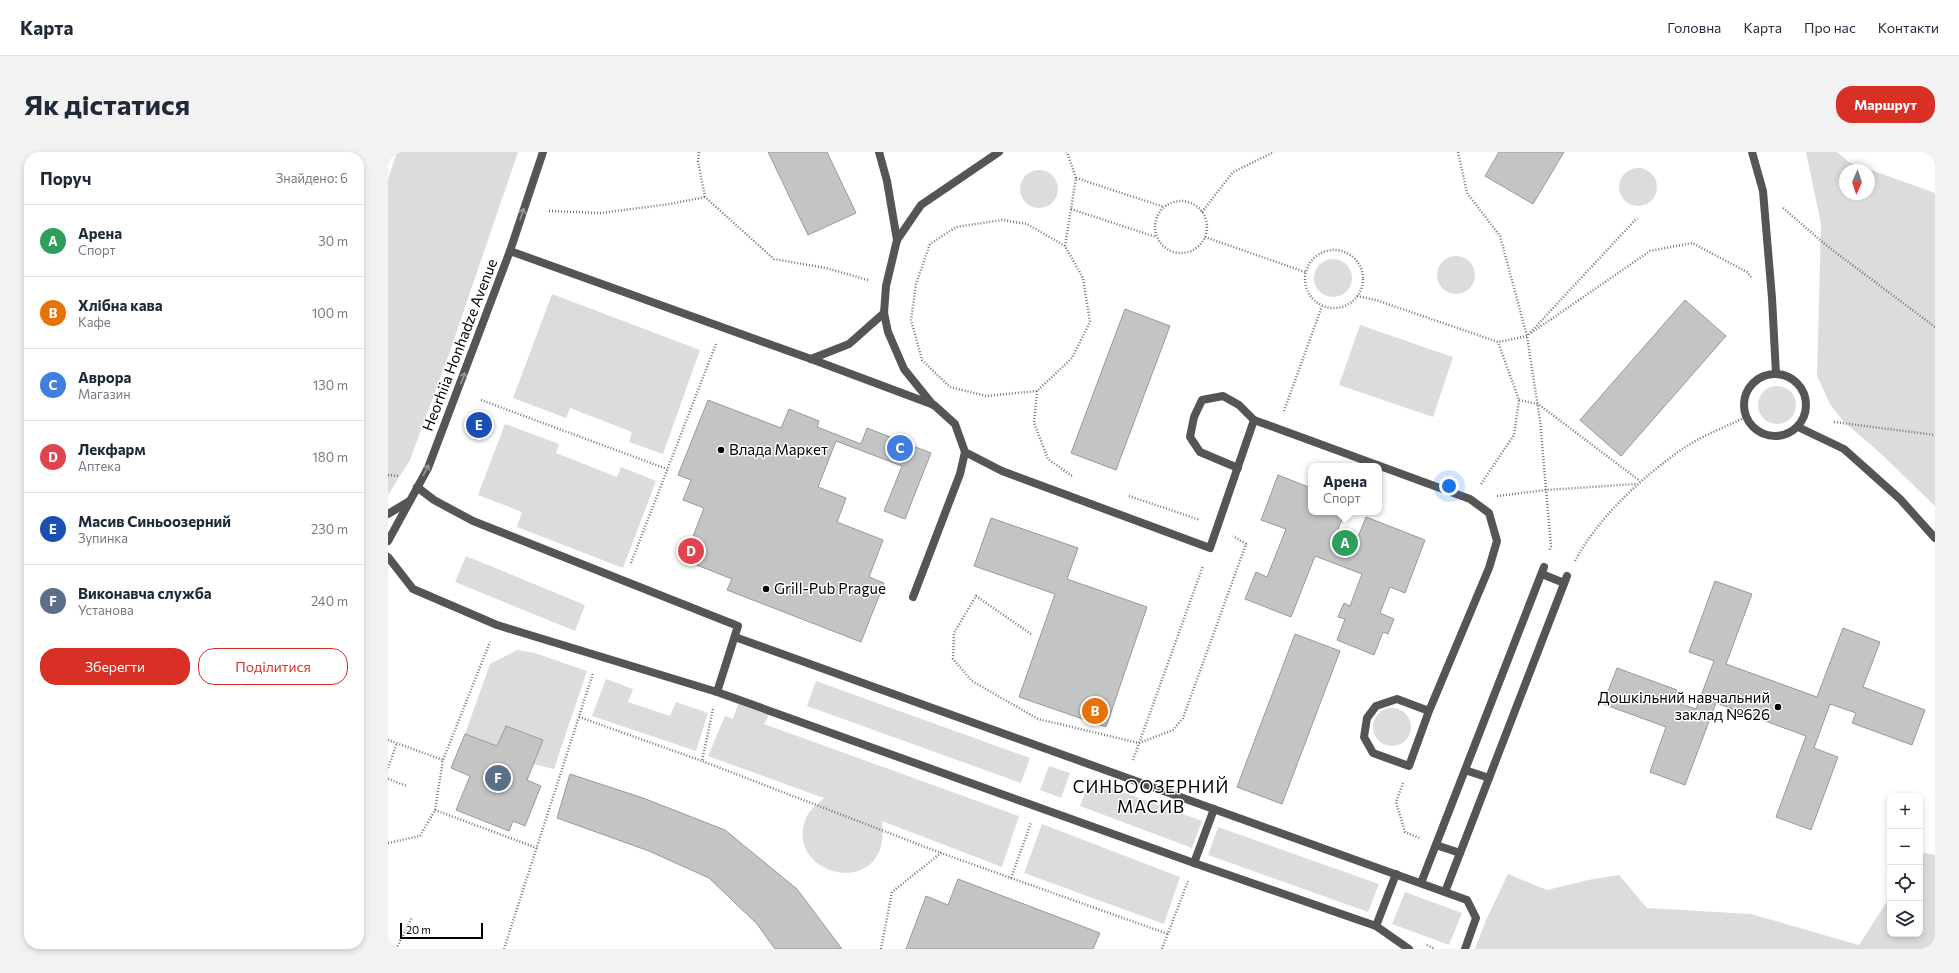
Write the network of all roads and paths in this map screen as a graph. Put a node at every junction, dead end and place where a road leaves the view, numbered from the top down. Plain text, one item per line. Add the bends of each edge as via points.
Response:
1 (543, 152) edge
2 (699, 152) edge
3 (879, 152) edge
4 (999, 152) edge
5 (1067, 152) edge
6 (1274, 152) edge
7 (1458, 152) edge
8 (1752, 152) edge
9 (1076, 178) junction
10 (1763, 191) junction
11 (704, 196) junction
12 (1164, 207) junction
13 (1070, 209) junction
14 (549, 211) dead end
15 (1202, 212) junction
16 (1637, 218) dead end
17 (1157, 237) junction
18 (1205, 237) junction
19 (896, 240) junction
20 (1065, 246) junction
21 (510, 251) junction
22 (1305, 272) junction
23 (886, 286) junction
24 (1357, 296) junction
25 (1772, 298) junction
26 (1322, 306) junction
27 (884, 313) junction
28 (1935, 327) edge
29 (1527, 336) junction
30 (709, 341) dead end
31 (1498, 342) junction
32 (811, 359) junction
33 (1776, 374) junction
34 (1037, 391) junction
35 (481, 400) dead end
36 (1519, 400) junction
37 (1538, 404) junction
38 (934, 405) junction
39 (1746, 417) junction
40 (1803, 418) junction
41 (1254, 420) junction
42 (1798, 426) junction
43 (1278, 428) junction
44 (1935, 434) edge
45 (964, 452) junction
46 (1373, 463) edge
47 (1382, 466) edge
48 (1238, 468) junction
49 (668, 469) junction
50 (388, 475) edge
51 (400, 476) dead end
52 (1075, 478) dead end
53 (1640, 481) junction
54 (1636, 484) junction
55 (417, 487) junction
56 (1546, 490) junction
57 (1128, 496) dead end
58 (1470, 499) junction
59 (408, 501) junction
60 (388, 514) edge
61 (1218, 526) junction
62 (1935, 538) edge
63 (388, 541) edge
64 (1210, 548) junction
65 (388, 557) edge
66 (1543, 571) junction
67 (1566, 579) junction
68 (624, 580) junction
69 (913, 597) dead end
70 (497, 625) junction
71 (1031, 634) dead end
72 (735, 637) junction
73 (598, 657) junction
74 (717, 692) junction
75 (1429, 711) junction
76 (579, 717) junction
77 (388, 740) edge
78 (1139, 742) junction
79 (397, 744) junction
80 (443, 760) junction
81 (702, 761) junction
82 (1409, 766) junction
83 (388, 768) edge
84 (1465, 770) junction
85 (1126, 778) junction
86 (1489, 778) junction
87 (388, 779) edge
88 (407, 786) dead end
89 (1037, 806) junction
90 (1214, 809) junction
91 (435, 810) junction
92 (388, 843) edge
93 (1436, 845) junction
94 (537, 848) junction
95 (941, 853) junction
96 (1460, 853) junction
97 (1194, 863) junction
98 (1396, 874) junction
99 (1011, 878) junction
100 (1421, 883) junction
101 (1445, 892) junction
102 (412, 917) dead end
103 (1376, 926) junction
104 (1168, 934) junction
105 (396, 949) edge
106 (504, 949) edge
107 (881, 949) edge
108 (1162, 949) edge
109 (1410, 949) edge
110 (1465, 949) edge

21 -> 1 street, Heorhiia Honhadze Avenue
2 - 11 path via 698,161
3 - 19 street via 887,181
4 - 19 street via 921,205
5 - 9 path
6 - 15 path via 1232,172
7 - 29 path via 1467,194 1500,236
8 - 10 street
9 - 12 path
9 - 13 path
10 - 25 street
10 - 28 path via 1827,246
11 - 14 path via 670,204 601,213
11 - 23 path via 774,260 826,268
12 - 15 path via 1179,201 1188,202 1196,205
12 - 17 path via 1155,221
13 - 17 path
13 - 20 path
15 - 18 path via 1206,224
16 - 29 path
17 - 18 path via 1168,249 1184,253 1200,245
18 - 22 path
19 - 23 street
20 - 34 path via 1083,278 1090,322 1072,358
20 - 34 path via 1027,224 1002,220 956,227 930,244 916,284 912,320 922,360 950,387 986,396
21 - 32 street
55 -> 21 street, Heorhiia Honhadze Avenue via 428,468
22 - 24 path via 1313,258 1321,252 1331,249 1348,253 1356,259 1362,270 1364,280
22 - 26 path via 1306,289 1313,300
23 - 27 street
24 - 26 path via 1344,306
24 - 31 path via 1376,300
25 - 29 path via 1747,272 1692,243 1650,251
25 - 33 street
26 - 43 path
27 - 32 street via 870,328 848,344
27 - 38 street via 888,332 904,369
29 - 31 path
29 - 37 path
30 - 49 path via 716,344
31 - 36 path
32 - 38 street
33 - 39 street via 1766,375 1750,387 1745,402
33 - 40 street via 1795,381 1802,389 1806,398
34 - 52 path via 1034,423 1048,458
35 - 49 path
36 - 37 path
36 - 58 path via 1514,435
37 - 53 path
37 - 56 path
38 - 45 street via 955,424
39 - 42 street via 1752,426 1769,435 1780,436
39 - 53 path via 1682,449
40 - 42 street
40 - 44 path
41 - 43 street
41 - 48 street
41 - 48 street via 1240,405 1223,396 1202,400 1194,417 1190,437 1200,452
42 - 62 street via 1844,449 1900,500
43 - 46 street
45 - 64 street via 1002,471
45 - 69 street via 960,474
47 - 58 street
48 - 61 street
49 - 68 path
50 - 51 path
53 - 54 path
54 - 56 path
54 - 67 path via 1584,543
55 - 59 street, Heorhiia Honhadze Avenue
55 - 68 street via 434,500 473,520
56 - 58 path
56 - 66 path via 1551,546
57 - 61 path
58 - 75 street via 1489,513 1497,541 1489,568
59 - 60 street
59 - 63 street, Heorhiia Honhadze Avenue
61 - 64 street
61 - 78 path via 1246,544 1183,718 1173,730
64 - 78 path
65 - 70 street via 413,589
66 - 67 street
66 - 84 street
67 - 86 street
68 - 72 street via 738,626
70 - 73 street
70 - 80 path
71 - 78 path via 976,596 954,633 953,659 972,681 1038,719
72 - 74 street
72 - 85 street
73 - 74 street
73 - 76 path
74 - 81 path
74 - 89 street
75 - 82 street
75 - 82 street via 1396,699 1376,706 1367,718 1364,737 1373,753
76 - 81 path
76 - 94 path
77 - 79 path
78 - 85 path
79 - 80 path
79 - 83 path
80 - 91 path
81 - 95 path
82 - 93 path via 1396,802 1405,832
84 - 86 street
84 - 93 street
85 - 90 street
86 - 96 street
87 - 88 path
89 - 97 street
89 - 99 path
90 - 97 street
90 - 98 street
91 - 92 path via 420,836
91 - 94 path
93 - 96 street
93 - 100 street
94 - 106 path
95 - 99 path
95 - 107 path via 892,892
96 - 101 street
97 - 103 street
97 - 104 path
98 - 100 street
98 - 103 street
99 - 104 path
100 - 101 street
101 - 110 street via 1467,900 1476,918
102 - 105 path
103 - 109 street
104 - 108 path

